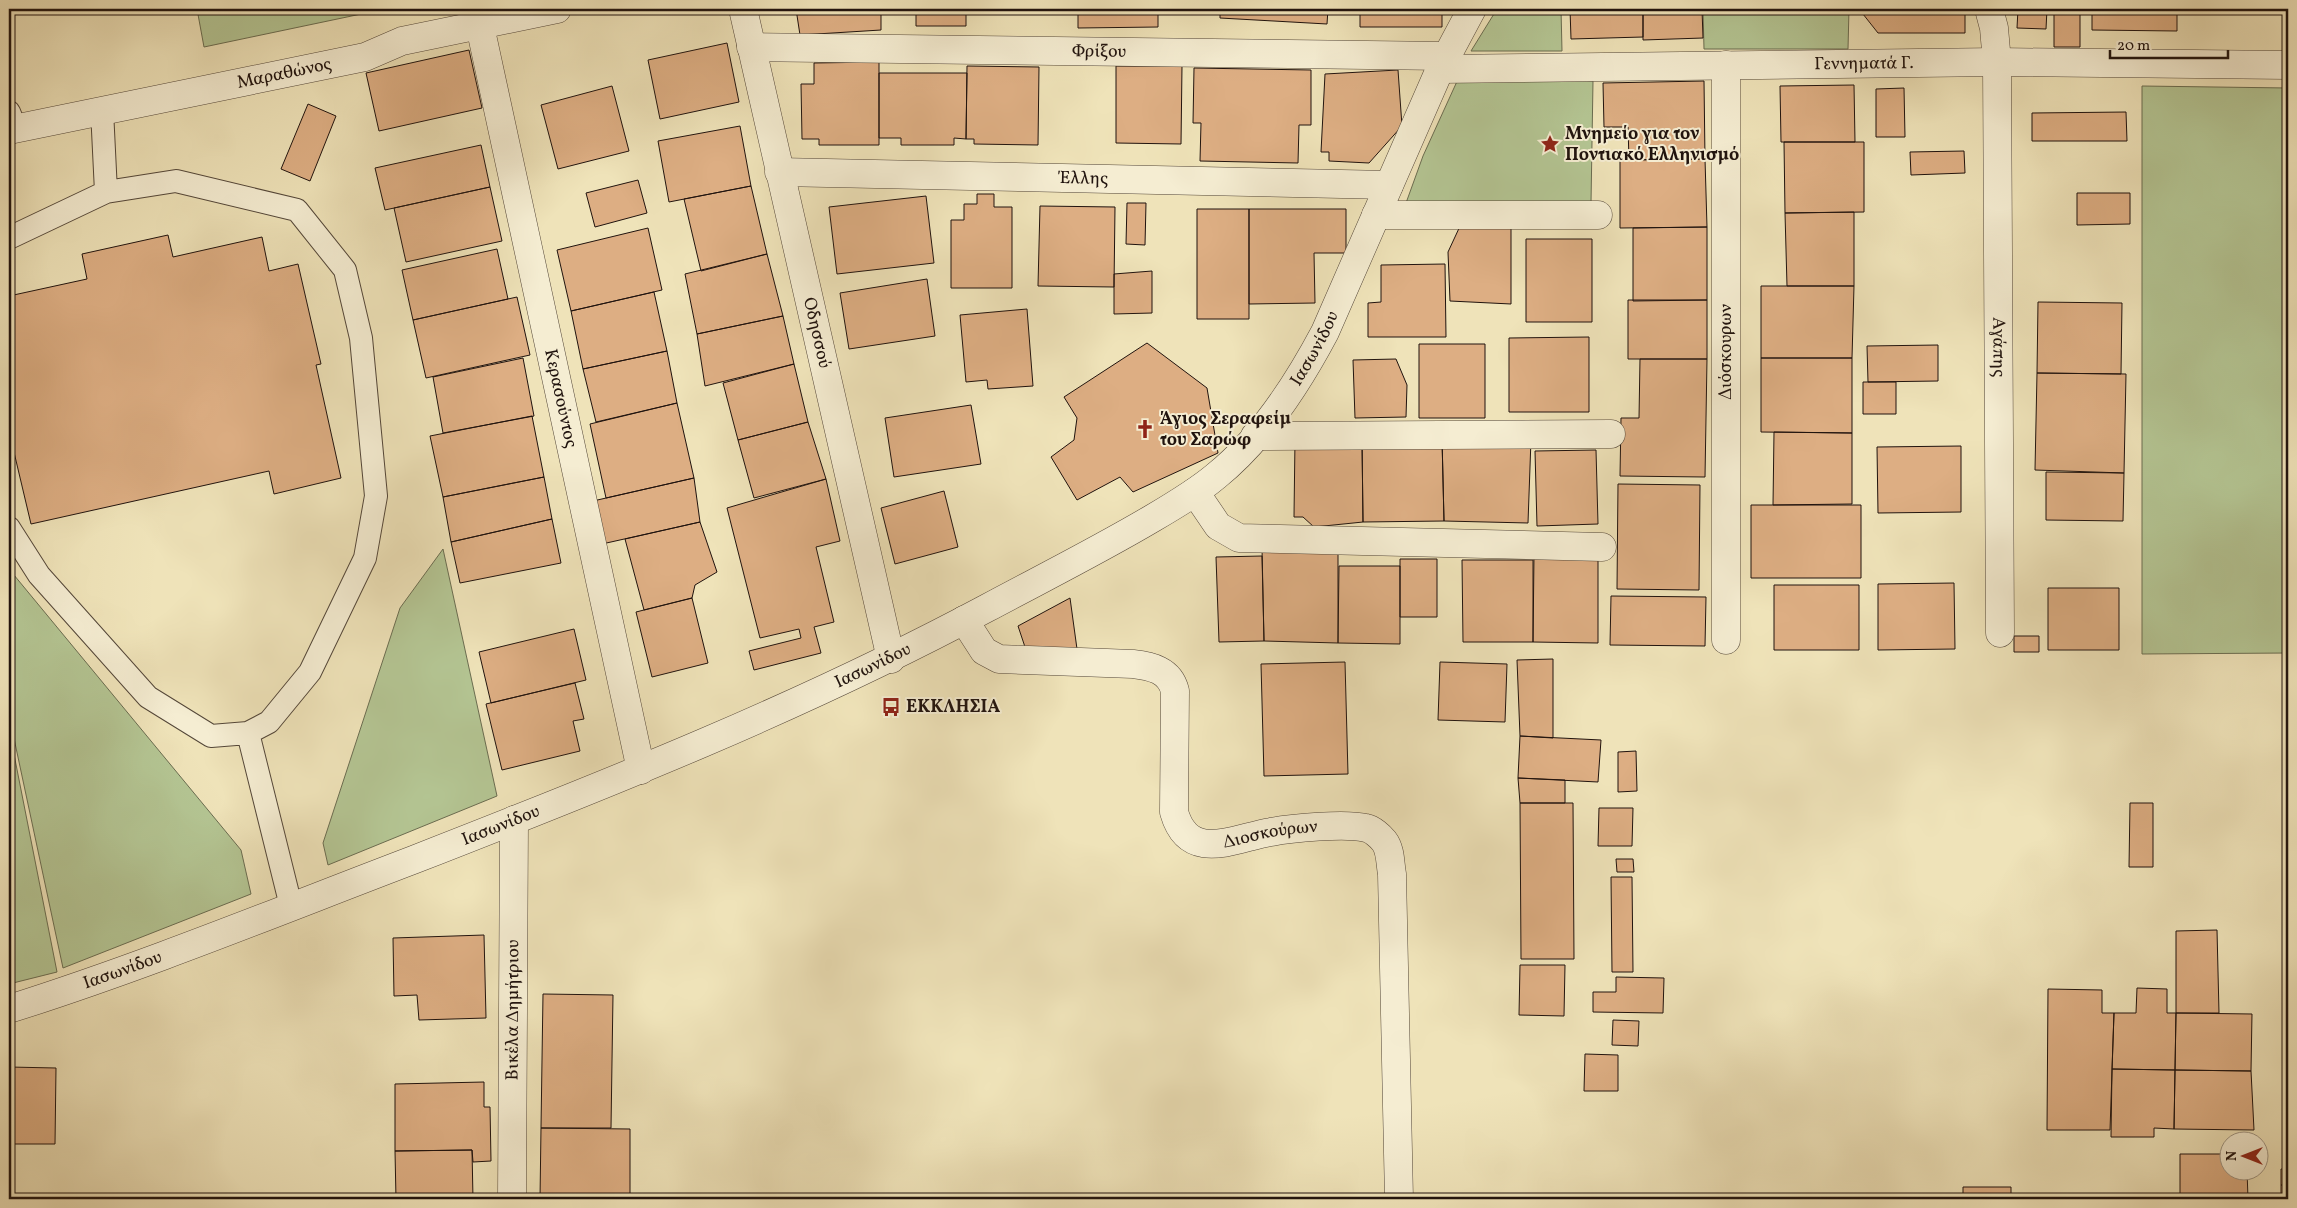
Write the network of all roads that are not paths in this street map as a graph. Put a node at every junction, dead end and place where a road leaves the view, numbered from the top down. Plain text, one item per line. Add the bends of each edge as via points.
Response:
1 (557, 9) edge
2 (742, 9) edge
3 (1472, 9) edge
4 (1989, 9) edge
5 (480, 26) junction
6 (751, 47) junction
7 (1443, 62) junction
8 (1997, 62) junction
9 (2288, 64) edge
10 (1726, 65) junction
11 (102, 110) junction
12 (11, 124) edge
13 (779, 172) junction
14 (1389, 185) junction
15 (106, 192) junction
16 (1376, 215) junction
17 (1598, 215) dead end
18 (9, 238) edge
19 (1611, 434) dead end
20 (1255, 436) junction
21 (1195, 492) junction
22 (9, 528) edge
23 (1602, 547) dead end
24 (964, 620) junction
25 (2000, 633) dead end
26 (1726, 640) dead end
27 (891, 659) junction
28 (248, 733) junction
29 (642, 770) junction
30 (514, 820) junction
31 (291, 906) junction
32 (9, 1009) edge
33 (512, 1199) edge
34 (1399, 1199) edge

1 - 5 street, Μαραθώνος
2 - 6 street, Οδησσού
3 - 7 street, Ιασωνίδου
4 - 8 street, Αγάπης
5 - 11 street, Μαραθώνος via 402,41 365,57
5 - 29 street, Κερασούντος
6 - 7 street, Φρίξου
6 - 13 street, Οδησσού
7 - 10 street, Γεννηματά Γ.
7 - 14 street, Ιασωνίδου
8 - 9 street, Γεννηματά Γ.
8 - 10 street, Γεννηματά Γ.
8 - 25 street, Αγάπης
10 - 26 street, Διόσκουρων
11 - 12 street, Μαραθώνος
11 - 15 lane
13 - 14 street, Έλλης
13 - 27 street, Οδησσού
14 - 16 street, Ιασωνίδου
15 - 18 lane
15 - 28 lane via 176,181 296,210 345,270 361,338 376,496 365,558 310,672 269,722
16 - 17 street
16 - 20 street, Ιασωνίδου via 1311,358
19 - 20 street
20 - 21 street, Ιασωνίδου via 1231,463
21 - 23 street via 1218,526 1239,538
21 - 24 street, Ιασωνίδου via 1128,533
22 - 28 lane via 39,575 148,697 212,736
24 - 27 street, Ιασωνίδου
24 - 34 street, Διοσκούρων via 984,651 999,659 1132,664 1150,666 1168,676 1175,691 1174,812 1181,828 1192,839 1220,844 1271,832 1358,827 1373,830 1385,841 1392,874
27 - 29 street, Ιασωνίδου
28 - 31 lane
29 - 30 street, Ιασωνίδου
30 - 31 street, Ιασωνίδου
30 - 33 street, Βικέλα Δημήτριου
31 - 32 street, Ιασωνίδου

